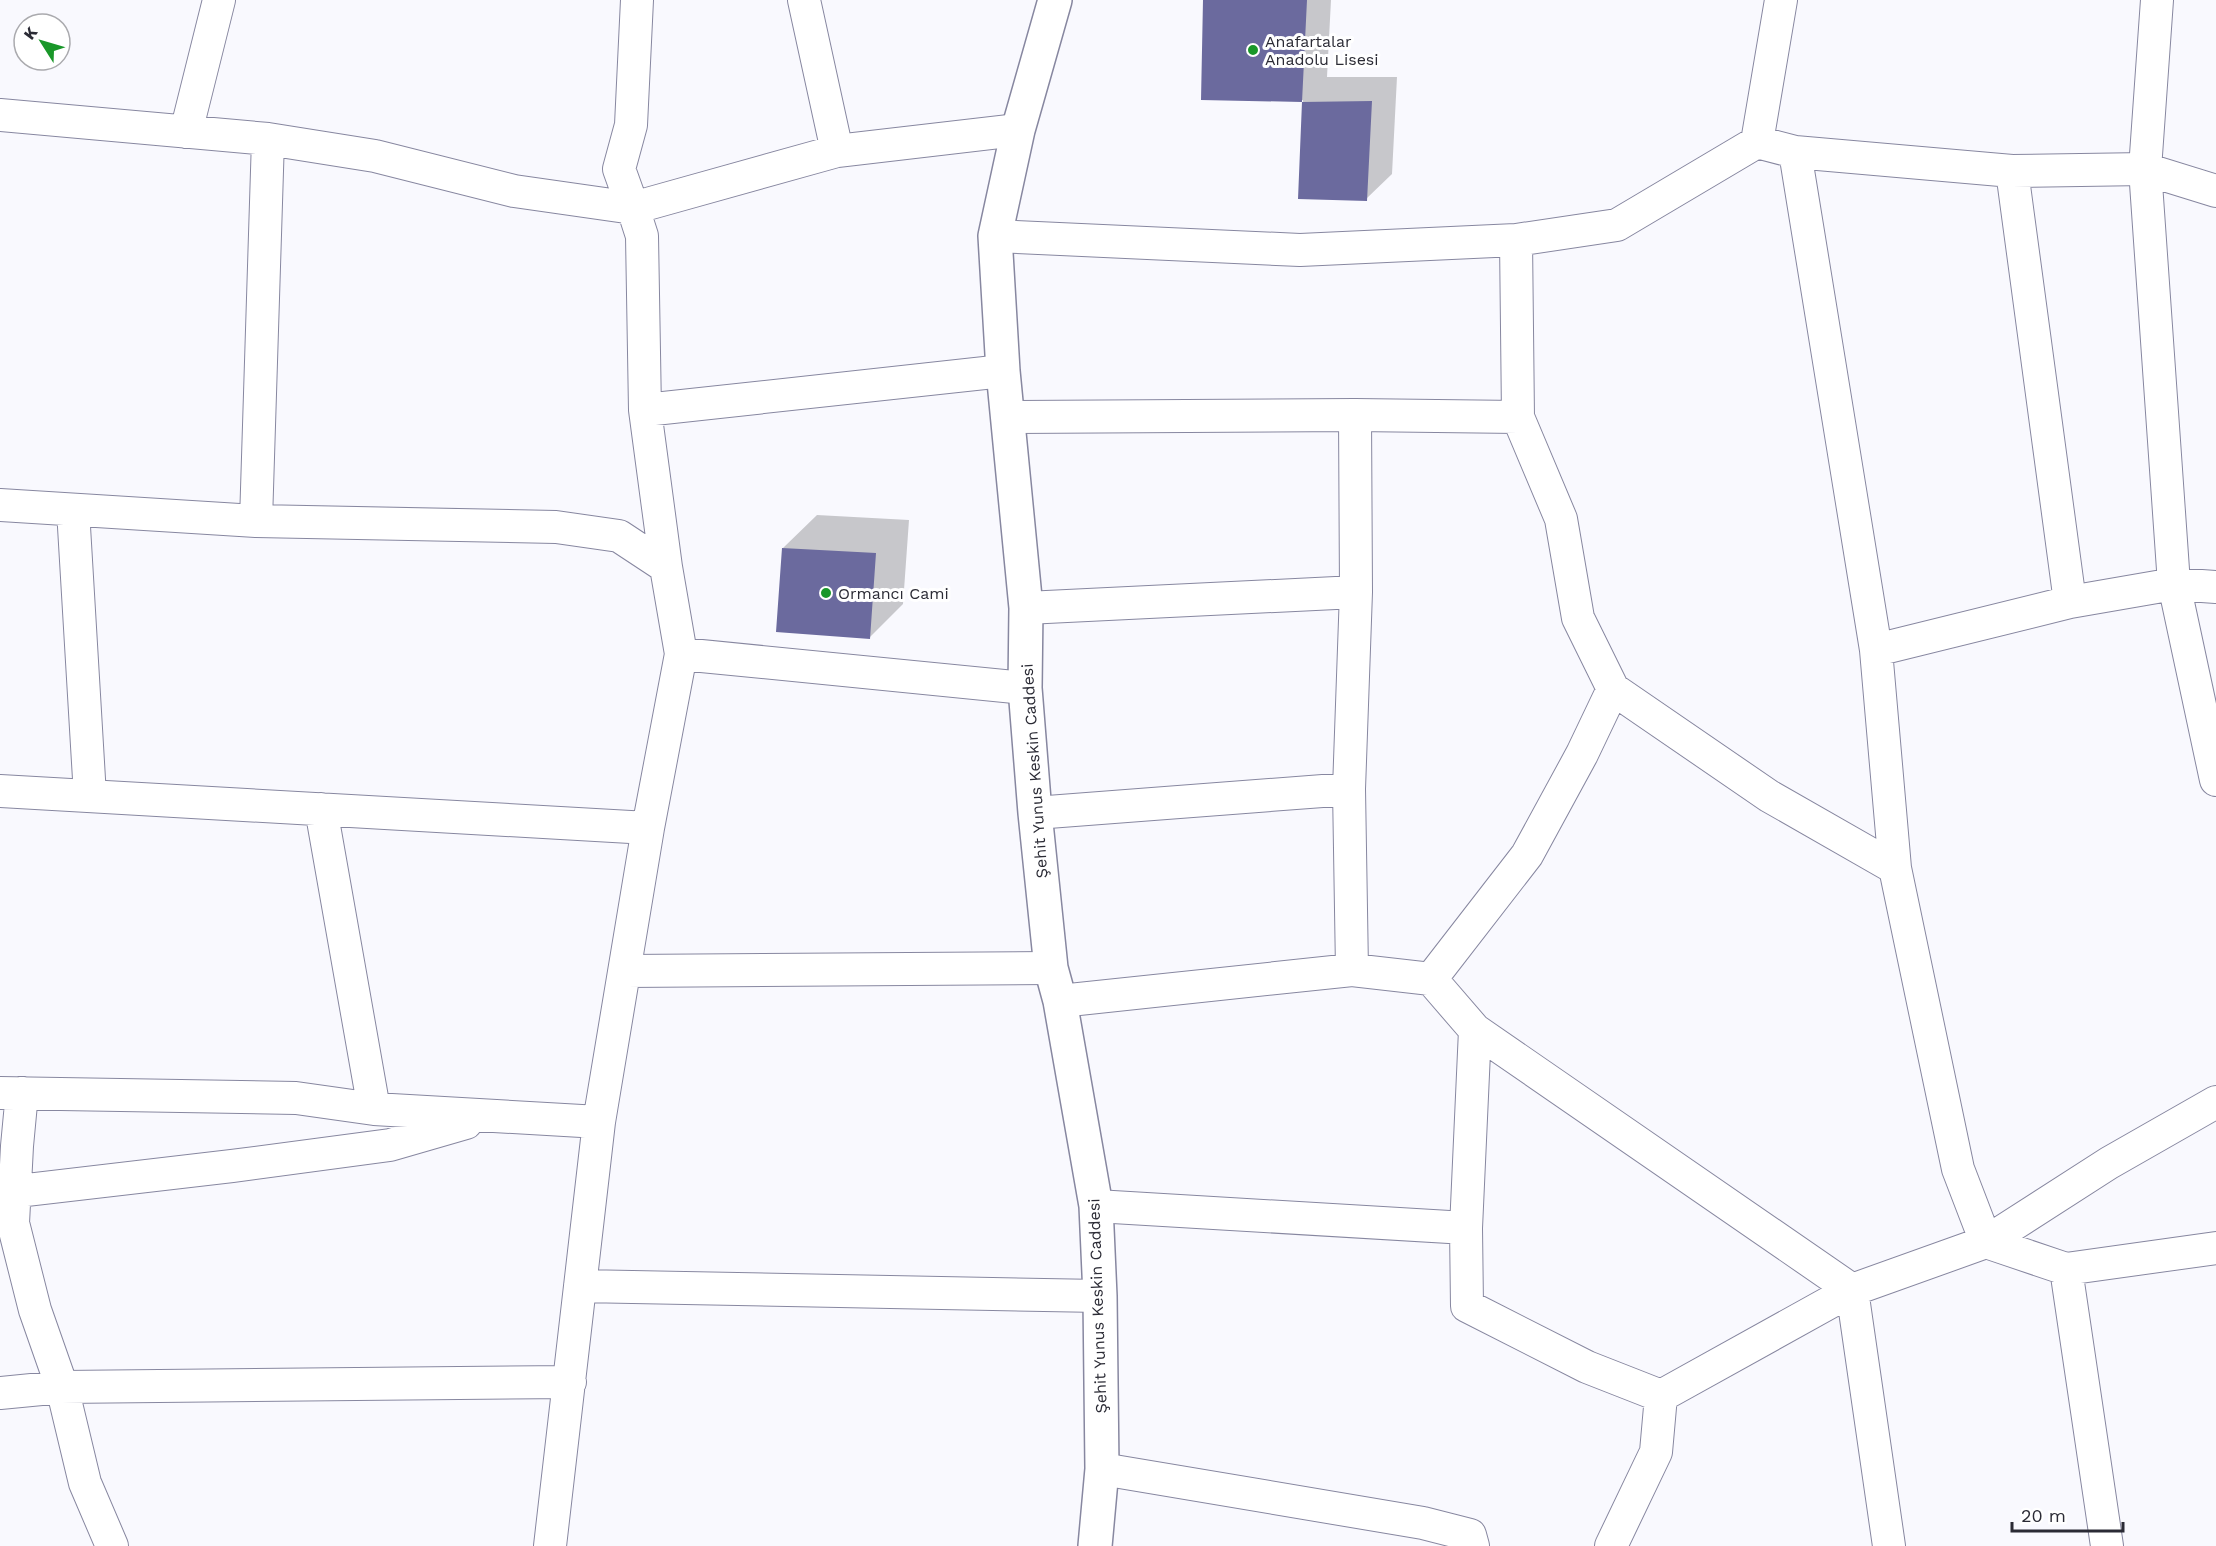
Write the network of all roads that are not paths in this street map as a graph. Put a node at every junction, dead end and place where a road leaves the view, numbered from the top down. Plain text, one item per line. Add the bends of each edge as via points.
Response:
1 (219, 0) edge
2 (637, 0) edge
3 (804, 0) edge
4 (1055, 0) edge
5 (1781, 0) edge
6 (2157, 0) edge
7 (0, 115) edge
8 (1018, 130) junction
9 (186, 132) junction
10 (268, 139) junction
11 (1757, 142) junction
12 (837, 151) junction
13 (1795, 152) junction
14 (2145, 169) junction
15 (2012, 171) junction
16 (2216, 191) edge
17 (633, 208) junction
18 (995, 236) junction
19 (1516, 240) junction
20 (1003, 371) junction
21 (645, 410) junction
22 (1355, 416) junction
23 (1009, 417) junction
24 (1518, 417) junction
25 (0, 505) edge
26 (73, 510) junction
27 (256, 521) junction
28 (666, 567) junction
29 (2174, 584) junction
30 (2216, 587) edge
31 (1356, 592) junction
32 (2070, 602) junction
33 (1026, 608) junction
34 (1876, 651) junction
35 (681, 654) junction
36 (1025, 687) junction
37 (1613, 689) junction
38 (2216, 780) edge
39 (1349, 789) junction
40 (0, 791) edge
41 (90, 796) junction
42 (321, 809) junction
43 (1035, 813) junction
44 (648, 828) junction
45 (1894, 868) junction
46 (1051, 968) junction
47 (1352, 969) junction
48 (626, 971) junction
49 (1431, 979) junction
50 (1060, 1000) junction
51 (1475, 1029) junction
52 (11, 1093) edge
53 (2216, 1102) edge
54 (374, 1110) junction
55 (490, 1116) junction
56 (599, 1122) junction
57 (8, 1191) edge
58 (1096, 1206) junction
59 (1466, 1228) junction
60 (1986, 1242) junction
61 (2216, 1248) edge
62 (2066, 1269) junction
63 (580, 1286) junction
64 (1852, 1290) junction
65 (1100, 1296) junction
66 (570, 1382) junction
67 (62, 1387) junction
68 (0, 1393) edge
69 (1660, 1396) junction
70 (1102, 1469) junction
71 (112, 1546) edge
72 (550, 1546) edge
73 (1095, 1546) edge
74 (1473, 1546) edge
75 (1611, 1546) edge
76 (1889, 1546) edge
77 (2107, 1546) edge

1 - 9 street
2 - 17 street via 631,125 619,169
3 - 12 street
4 - 8 street, Şehit Yunus Keskin Caddesi
5 - 11 street
6 - 14 street
7 - 9 street
8 - 12 street
8 - 18 street, Şehit Yunus Keskin Caddesi
9 - 10 street
10 - 17 street via 375,156 514,191
10 - 27 street
11 - 13 street
11 - 19 street via 1617,225
12 - 17 street
13 - 15 street
13 - 34 street
14 - 15 street
14 - 16 street
14 - 29 street
15 - 32 street
17 - 21 street via 642,236
18 - 19 street via 1300,250
18 - 20 street, Şehit Yunus Keskin Caddesi
19 - 24 street
20 - 21 street
20 - 23 street, Şehit Yunus Keskin Caddesi
21 - 28 street
22 - 23 street
22 - 24 street
22 - 31 street
23 - 33 street, Şehit Yunus Keskin Caddesi
24 - 37 street via 1561,519 1578,618
25 - 26 street
26 - 27 street
26 - 41 street
27 - 28 street via 556,527 619,536
28 - 35 street
29 - 30 street
29 - 32 street
29 - 38 street
31 - 33 street
31 - 39 street
32 - 34 street
33 - 36 street, Şehit Yunus Keskin Caddesi
34 - 45 street
35 - 36 street
35 - 44 street
36 - 43 street, Şehit Yunus Keskin Caddesi
37 - 45 street via 1769,796
37 - 49 street via 1527,855
39 - 43 street
39 - 47 street
40 - 41 street
41 - 42 street
42 - 44 street
42 - 54 street
43 - 46 street, Şehit Yunus Keskin Caddesi
44 - 48 street
45 - 60 street via 1958,1169
46 - 48 street
46 - 50 street, Şehit Yunus Keskin Caddesi
47 - 49 street
47 - 50 street
48 - 56 street
49 - 51 street
50 - 58 street, Şehit Yunus Keskin Caddesi
51 - 59 street
51 - 64 street
52 - 54 street via 296,1098
52 - 57 street via 17,1146
53 - 60 street via 2109,1163
54 - 55 street
55 - 56 street
55 - 57 street via 390,1145
56 - 63 street
57 - 67 street via 34,1310
58 - 59 street
58 - 65 street, Şehit Yunus Keskin Caddesi
59 - 69 street via 1467,1306 1587,1367
60 - 62 street
60 - 64 street
61 - 62 street
62 - 77 street
63 - 65 street
63 - 66 street
64 - 69 street
64 - 76 street
65 - 70 street, Şehit Yunus Keskin Caddesi
66 - 67 street
66 - 72 street
67 - 68 street
67 - 71 street via 85,1483
69 - 75 street via 1656,1452
70 - 73 street, Şehit Yunus Keskin Caddesi
70 - 74 street via 1423,1523 1470,1535

